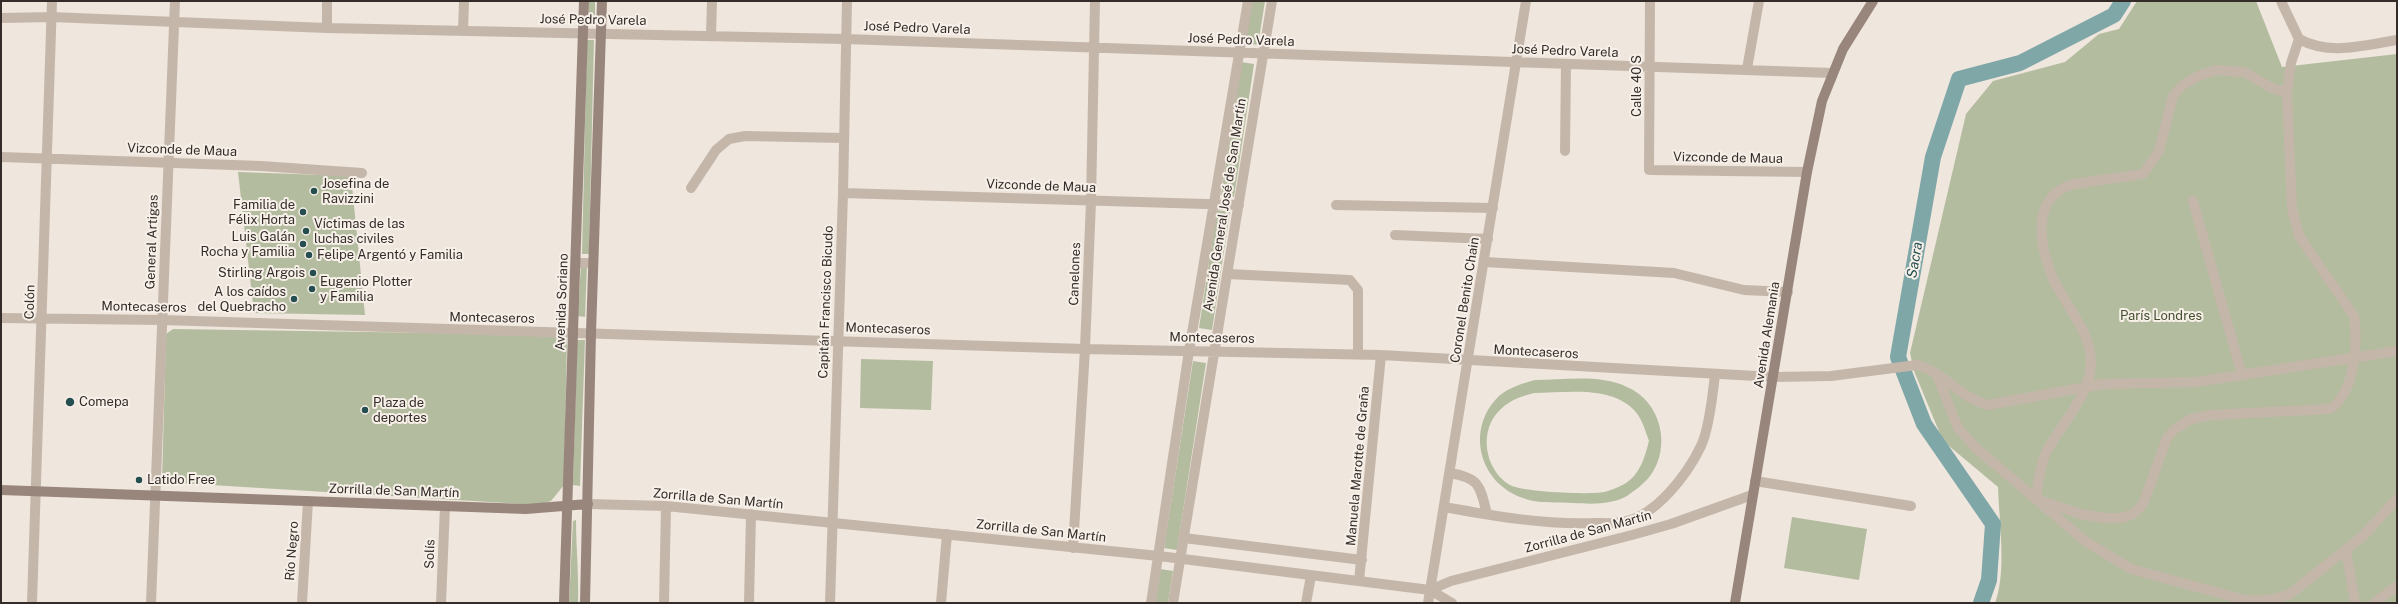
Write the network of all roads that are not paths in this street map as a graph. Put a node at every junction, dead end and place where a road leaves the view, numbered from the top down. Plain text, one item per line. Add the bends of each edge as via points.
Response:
1 (52, 1) edge
2 (175, 1) edge
3 (327, 1) edge
4 (464, 1) edge
5 (584, 1) edge
6 (602, 1) edge
7 (712, 1) edge
8 (847, 1) edge
9 (1095, 1) edge
10 (1248, 1) edge
11 (1272, 1) edge
12 (1526, 1) edge
13 (1650, 1) edge
14 (1759, 1) edge
15 (1873, 1) edge
16 (2281, 1) edge
17 (52, 17) junction
18 (1, 18) edge
19 (174, 22) junction
20 (327, 28) junction
21 (463, 31) junction
22 (584, 32) junction
23 (600, 32) junction
24 (711, 35) junction
25 (845, 38) junction
26 (2299, 39) junction
27 (2397, 40) edge
28 (1093, 48) junction
29 (1239, 53) junction
30 (1263, 54) junction
31 (1516, 62) junction
32 (1566, 64) junction
33 (1649, 66) junction
34 (1747, 69) junction
35 (1832, 73) junction
36 (2287, 93) junction
37 (844, 138) junction
38 (1565, 151) dead end
39 (1, 156) edge
40 (48, 158) junction
41 (168, 163) junction
42 (1649, 170) joint
43 (1807, 172) junction
44 (362, 173) dead end
45 (691, 188) dead end
46 (843, 194) junction
47 (1091, 201) junction
48 (2193, 201) dead end
49 (1214, 204) junction
50 (1239, 205) junction
51 (1336, 205) dead end
52 (1493, 208) junction
53 (1395, 235) dead end
54 (1488, 239) junction
55 (1485, 262) junction
56 (576, 263) junction
57 (593, 263) junction
58 (1228, 274) junction
59 (1788, 292) junction
60 (1, 318) edge
61 (42, 318) junction
62 (162, 320) junction
63 (574, 332) junction
64 (591, 333) junction
65 (838, 340) junction
66 (1085, 349) junction
67 (1189, 351) junction
68 (2397, 351) edge
69 (1215, 352) junction
70 (1358, 354) junction
71 (1381, 355) junction
72 (2355, 357) junction
73 (1469, 361) junction
74 (1936, 373) junction
75 (1715, 374) junction
76 (2242, 375) junction
77 (1774, 377) junction
78 (2086, 388) junction
79 (1450, 473) junction
80 (1755, 481) junction
81 (1, 490) edge
82 (36, 492) junction
83 (1752, 495) junction
84 (156, 496) junction
85 (2397, 499) edge
86 (2036, 500) junction
87 (308, 501) junction
88 (588, 504) junction
89 (445, 506) junction
90 (568, 506) junction
91 (666, 506) junction
92 (1911, 506) dead end
93 (1444, 507) junction
94 (751, 514) junction
95 (1486, 514) junction
96 (833, 522) junction
97 (947, 534) junction
98 (1184, 538) junction
99 (1073, 548) junction
100 (2346, 550) junction
101 (1158, 556) junction
102 (1180, 559) junction
103 (1362, 560) junction
104 (1311, 576) junction
105 (1359, 581) junction
106 (2397, 586) edge
107 (1430, 590) junction
108 (2264, 602) edge
109 (32, 603) edge
110 (151, 603) edge
111 (302, 603) edge
112 (441, 603) edge
113 (564, 603) edge
114 (585, 603) edge
115 (664, 603) edge
116 (749, 603) edge
117 (830, 603) edge
118 (941, 603) edge
119 (1151, 603) edge
120 (1173, 603) edge
121 (1306, 603) edge
122 (1428, 603) edge
123 (1452, 603) edge
124 (1735, 603) edge
125 (2355, 603) edge
126 (2374, 603) edge

1 - 17 street, Colón
2 - 19 street, General Artigas
3 - 20 street
4 - 21 street
5 - 22 street, Avenida Soriano
6 - 23 street
7 - 24 street
8 - 25 street, Capitán Francisco Bicudo
9 - 28 street, Canelones
10 - 29 street, Avenida General José de San Martín
11 - 30 street, Avenida General José de San Martín
12 - 31 street, Coronel Benito Chain
13 - 33 street, Calle 40 S
14 - 34 street
15 - 35 street, Avenida Alemania via 1843,49
16 - 26 street
17 - 18 street, José Pedro Varela
17 - 19 street, José Pedro Varela
17 - 40 street, Colón
19 - 20 street, José Pedro Varela
19 - 41 street, General Artigas
20 - 21 street, José Pedro Varela
21 - 22 street, José Pedro Varela
22 - 23 street, José Pedro Varela
22 - 56 street, Avenida Soriano
23 - 24 street, José Pedro Varela
23 - 57 street
24 - 25 street, José Pedro Varela
25 - 28 street, José Pedro Varela
25 - 37 street, Capitán Francisco Bicudo
26 - 27 street via 2321,49 2337,50
26 - 36 street via 2291,63
28 - 29 street, José Pedro Varela
28 - 47 street, Canelones
29 - 30 street, José Pedro Varela
29 - 49 street, Avenida General José de San Martín
30 - 31 street, José Pedro Varela
30 - 50 street, Avenida General José de San Martín
31 - 32 street, José Pedro Varela
31 - 52 street, Coronel Benito Chain
32 - 33 street, José Pedro Varela
32 - 38 street
33 - 34 street, José Pedro Varela
33 - 42 street, Calle 40 S
34 - 35 street, José Pedro Varela
35 - 43 street, Avenida Alemania via 1822,101
36 - 72 street via 2292,208 2298,236 2354,316
36 - 78 street via 2270,87 2244,72 2216,70 2198,76 2183,85 2173,96 2158,151 2143,174 2074,184 2049,198 2043,213 2041,231 2046,257 2054,279 2090,350 2092,369
37 - 45 street via 744,136 729,139 716,150
37 - 46 street, Capitán Francisco Bicudo
39 - 40 street, Vizconde de Maua
40 - 41 street, Vizconde de Maua
40 - 61 street, Colón
41 - 44 street, Vizconde de Maua
41 - 62 street, General Artigas
42 - 43 street, Vizconde de Maua
43 - 59 street, Avenida Alemania
46 - 47 street, Vizconde de Maua
46 - 65 street, Capitán Francisco Bicudo
47 - 49 street, Vizconde de Maua
47 - 66 street, Canelones
48 - 76 street
49 - 50 street, Vizconde de Maua
49 - 67 street, Avenida General José de San Martín
50 - 58 street, Avenida General José de San Martín
51 - 52 street
52 - 54 street, Coronel Benito Chain
53 - 54 street
54 - 55 street, Coronel Benito Chain
55 - 59 street via 1674,274 1744,290
55 - 73 street, Coronel Benito Chain
56 - 57 street
56 - 63 street, Avenida Soriano
57 - 64 street
58 - 69 street, Avenida General José de San Martín
58 - 70 street via 1350,280 1358,290
59 - 77 street, Avenida Alemania
60 - 61 street, Montecaseros
61 - 62 street, Montecaseros
61 - 82 street, Colón
62 - 63 street, Montecaseros via 430,330
62 - 84 street, General Artigas
63 - 64 street, Montecaseros
63 - 90 street, Avenida Soriano
64 - 65 street, Montecaseros
64 - 88 street
65 - 66 street, Montecaseros
65 - 96 street, Capitán Francisco Bicudo
66 - 67 street, Montecaseros
66 - 99 street, Canelones
67 - 69 street, Montecaseros
67 - 101 street, Avenida General José de San Martín
68 - 72 street
69 - 70 street, Montecaseros
69 - 98 street, Avenida General José de San Martín
70 - 71 street, Montecaseros
71 - 73 street, Montecaseros
71 - 103 street, Manuela Marotte de Graña
72 - 76 street
72 - 86 street via 2344,396 2330,409 2211,415 2190,419 2175,429 2161,449 2143,504 2133,514 2122,518 2105,518
73 - 75 street, Montecaseros
73 - 79 street, Coronel Benito Chain
74 - 77 street, Montecaseros via 1917,366 1831,376
74 - 78 street via 1974,401 1988,405
74 - 86 street via 1958,428 1975,447
75 - 77 street, Montecaseros
75 - 95 street via 1702,445 1675,487 1652,509 1624,522 1567,524
76 - 78 street via 2196,382 2103,384
77 - 80 street, Avenida Alemania
78 - 86 street via 2045,455
79 - 93 street, Coronel Benito Chain
79 - 95 street via 1467,476 1476,481
80 - 83 street, Avenida Alemania
80 - 92 street
81 - 82 street, Zorrilla de San Martín
82 - 84 street, Zorrilla de San Martín
82 - 109 street, Colón
83 - 107 street, Zorrilla de San Martín via 1671,524 1451,581
83 - 124 street, Avenida Alemania
84 - 87 street, Zorrilla de San Martín
84 - 110 street, General Artigas
85 - 100 street via 2363,536
86 - 108 street via 2085,541 2131,568 2245,600
87 - 89 street, Zorrilla de San Martín
87 - 111 street, Río Negro
88 - 90 street, Zorrilla de San Martín
88 - 91 street, Zorrilla de San Martín
88 - 114 street
89 - 90 street, Zorrilla de San Martín via 526,509
89 - 112 street, Solís
90 - 113 street, Avenida Soriano
91 - 94 street, Zorrilla de San Martín
91 - 115 street
93 - 95 street
93 - 107 street, Coronel Benito Chain
94 - 96 street, Zorrilla de San Martín
94 - 116 street
96 - 97 street, Zorrilla de San Martín
96 - 117 street, Capitán Francisco Bicudo
97 - 99 street, Zorrilla de San Martín
97 - 118 street
98 - 102 street, Avenida General José de San Martín
98 - 103 street
99 - 101 street, Zorrilla de San Martín
100 - 108 street via 2290,594
100 - 125 street
101 - 102 street, Zorrilla de San Martín
101 - 119 street, Avenida General José de San Martín
102 - 104 street, Zorrilla de San Martín
102 - 120 street, Avenida General José de San Martín
103 - 105 street, Manuela Marotte de Graña
104 - 105 street, Zorrilla de San Martín
104 - 121 street
105 - 107 street, Zorrilla de San Martín
106 - 126 street
107 - 122 street, Coronel Benito Chain
107 - 123 street, Zorrilla de San Martín

